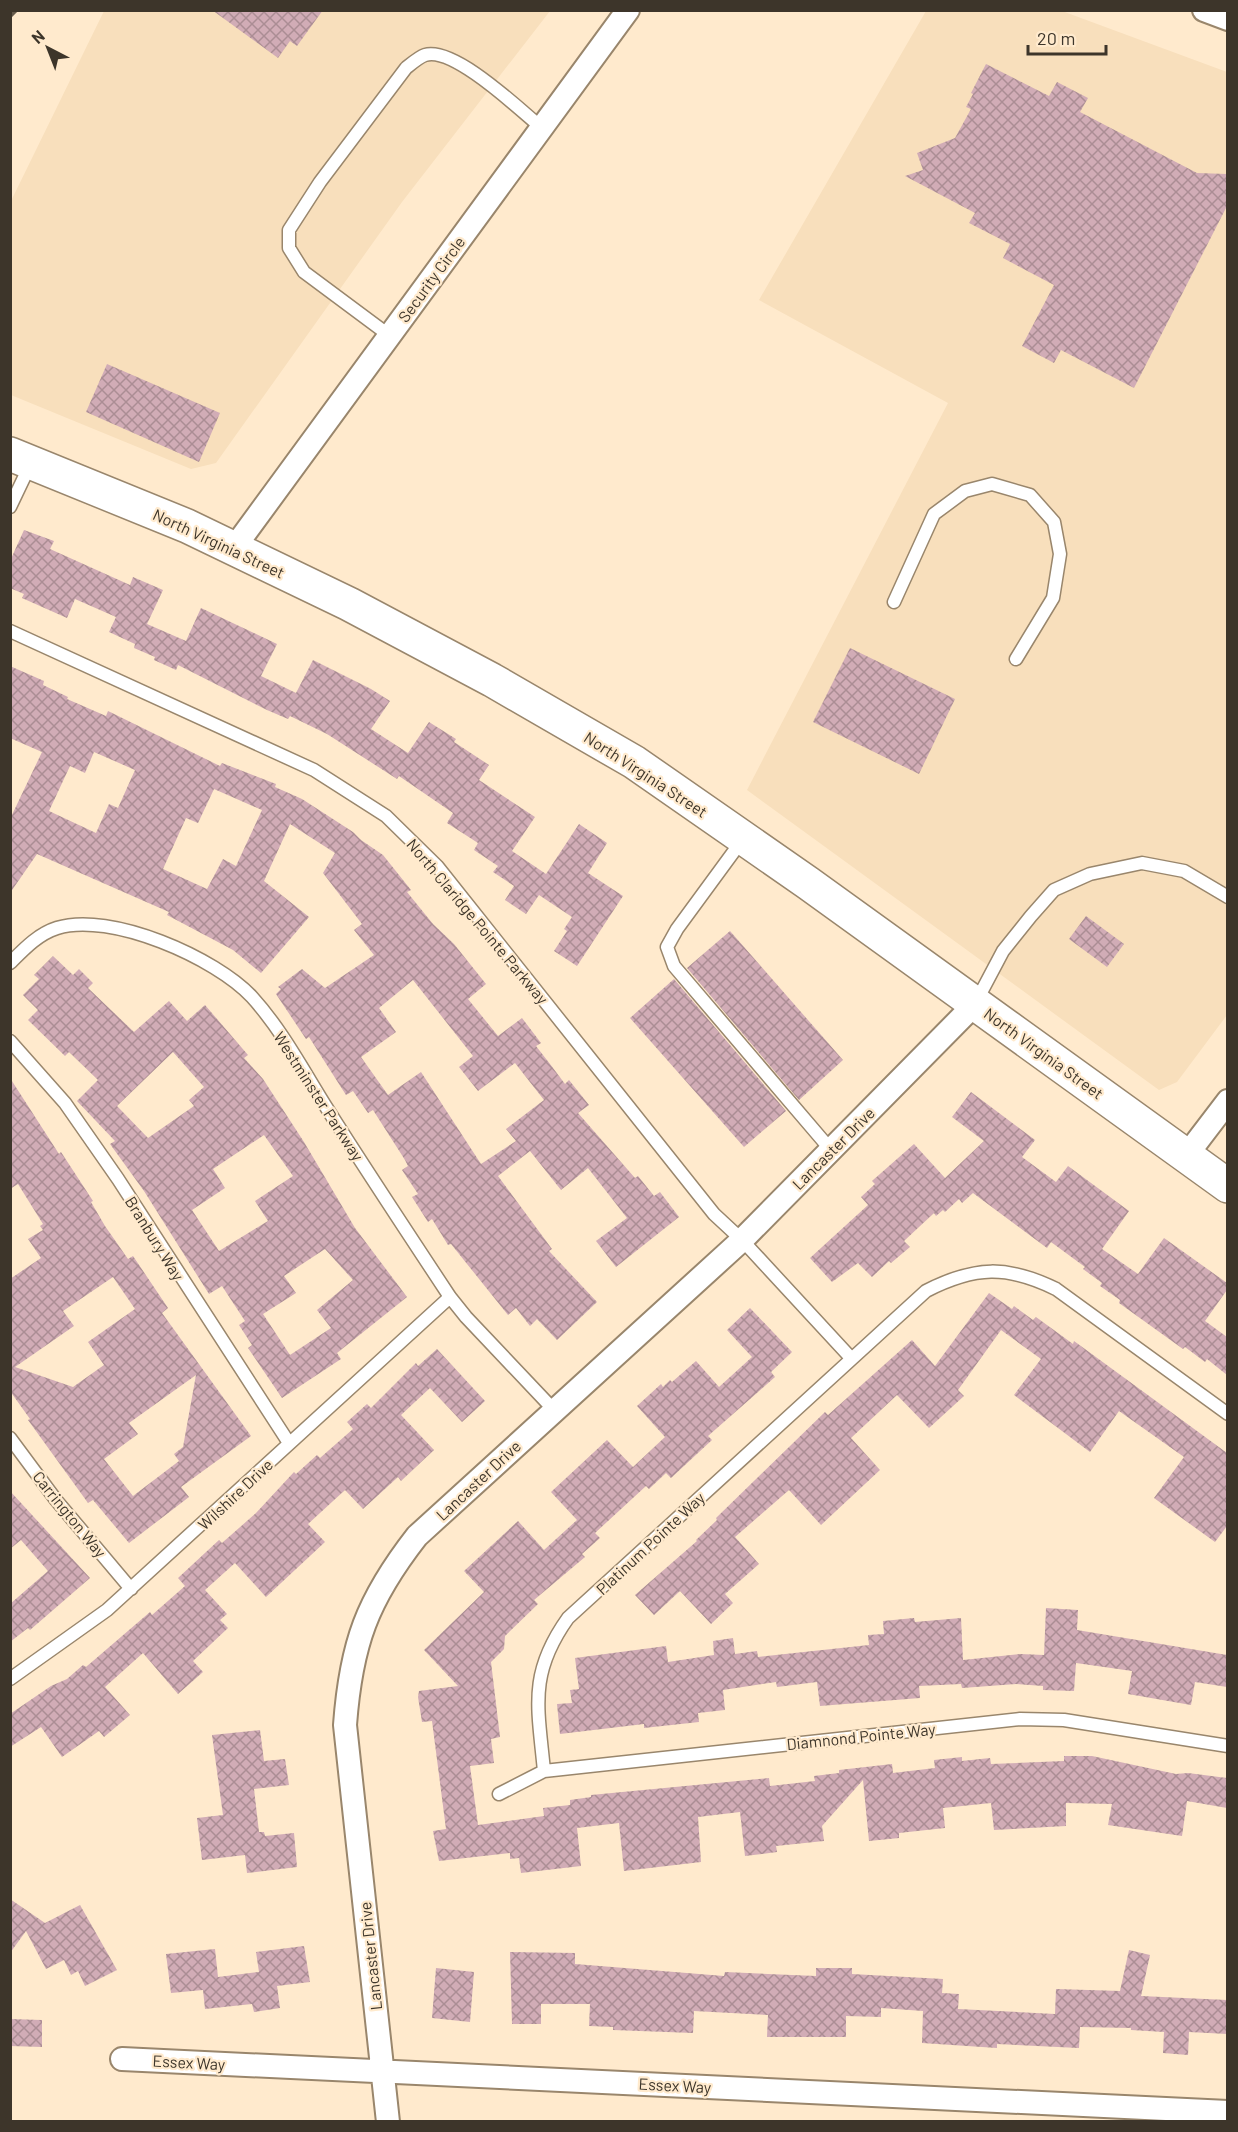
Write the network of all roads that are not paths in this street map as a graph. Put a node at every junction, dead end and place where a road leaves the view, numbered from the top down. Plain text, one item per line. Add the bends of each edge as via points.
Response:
1 (628, 10) edge
2 (1204, 10) edge
3 (1227, 19) edge
4 (542, 128) junction
5 (390, 336) junction
6 (21, 458) edge
7 (10, 507) edge
8 (234, 548) junction
9 (894, 602) dead end
10 (10, 631) edge
11 (1016, 659) dead end
12 (743, 838) junction
13 (1227, 897) edge
14 (10, 963) edge
15 (975, 1004) junction
16 (10, 1041) edge
17 (1227, 1101) edge
18 (831, 1150) junction
19 (1186, 1156) junction
20 (1227, 1186) edge
21 (742, 1240) junction
22 (450, 1297) junction
23 (851, 1358) junction
24 (554, 1410) junction
25 (1227, 1414) edge
26 (10, 1438) edge
27 (289, 1443) junction
28 (131, 1589) junction
29 (10, 1680) edge
30 (1227, 1746) edge
31 (544, 1771) junction
32 (499, 1794) dead end
33 (122, 2059) dead end
34 (383, 2071) junction
35 (1227, 2112) edge
36 (388, 2121) edge

1 - 4 street, Security Circle
2 - 3 street
4 - 5 street, Security Circle
4 - 5 lane via 474,73 442,55 425,55 406,68 320,182 290,230 289,248 304,272
5 - 8 street, Security Circle
6 - 7 lane
6 - 8 main road, North Virginia Street
8 - 12 main road, North Virginia Street via 492,680 634,762
9 - 11 lane via 934,514 965,491 992,484 1030,495 1054,522 1060,554 1053,598
10 - 21 lane, North Claridge Pointe Parkway via 314,770 386,816 437,866 714,1214
12 - 15 main road, North Virginia Street
12 - 18 lane via 667,947 674,966
13 - 15 lane via 1184,871 1142,863 1090,874 1054,890 1003,951
14 - 22 lane, Westminster Parkway via 34,941 57,928 97,924 151,937 229,977 268,1017
15 - 18 street, Lancaster Drive
15 - 19 main road, North Virginia Street
16 - 27 lane, Branbury Way via 65,1103 118,1179
17 - 19 street
18 - 21 street, Lancaster Drive
19 - 20 main road, North Virginia Street
21 - 23 lane, North Claridge Pointe Parkway
21 - 24 street, Lancaster Drive
22 - 24 lane, Westminster Parkway
22 - 27 lane, Wilshire Drive
23 - 25 lane, Platinum Pointe Way via 926,1291 950,1278 1003,1271 1030,1276 1056,1288
23 - 31 lane, Platinum Pointe Way via 568,1618 551,1642 538,1686
24 - 34 street, Lancaster Drive via 417,1536 391,1569 357,1641 348,1680 345,1725
26 - 28 lane, Carrington Way
27 - 28 lane, Wilshire Drive
28 - 29 lane, Wilshire Drive
30 - 31 lane, Diamnond Pointe Way via 1064,1720 1020,1719
31 - 32 lane, Diamnond Pointe Way
33 - 34 street, Essex Way
34 - 35 street, Essex Way
34 - 36 street, Lancaster Drive

